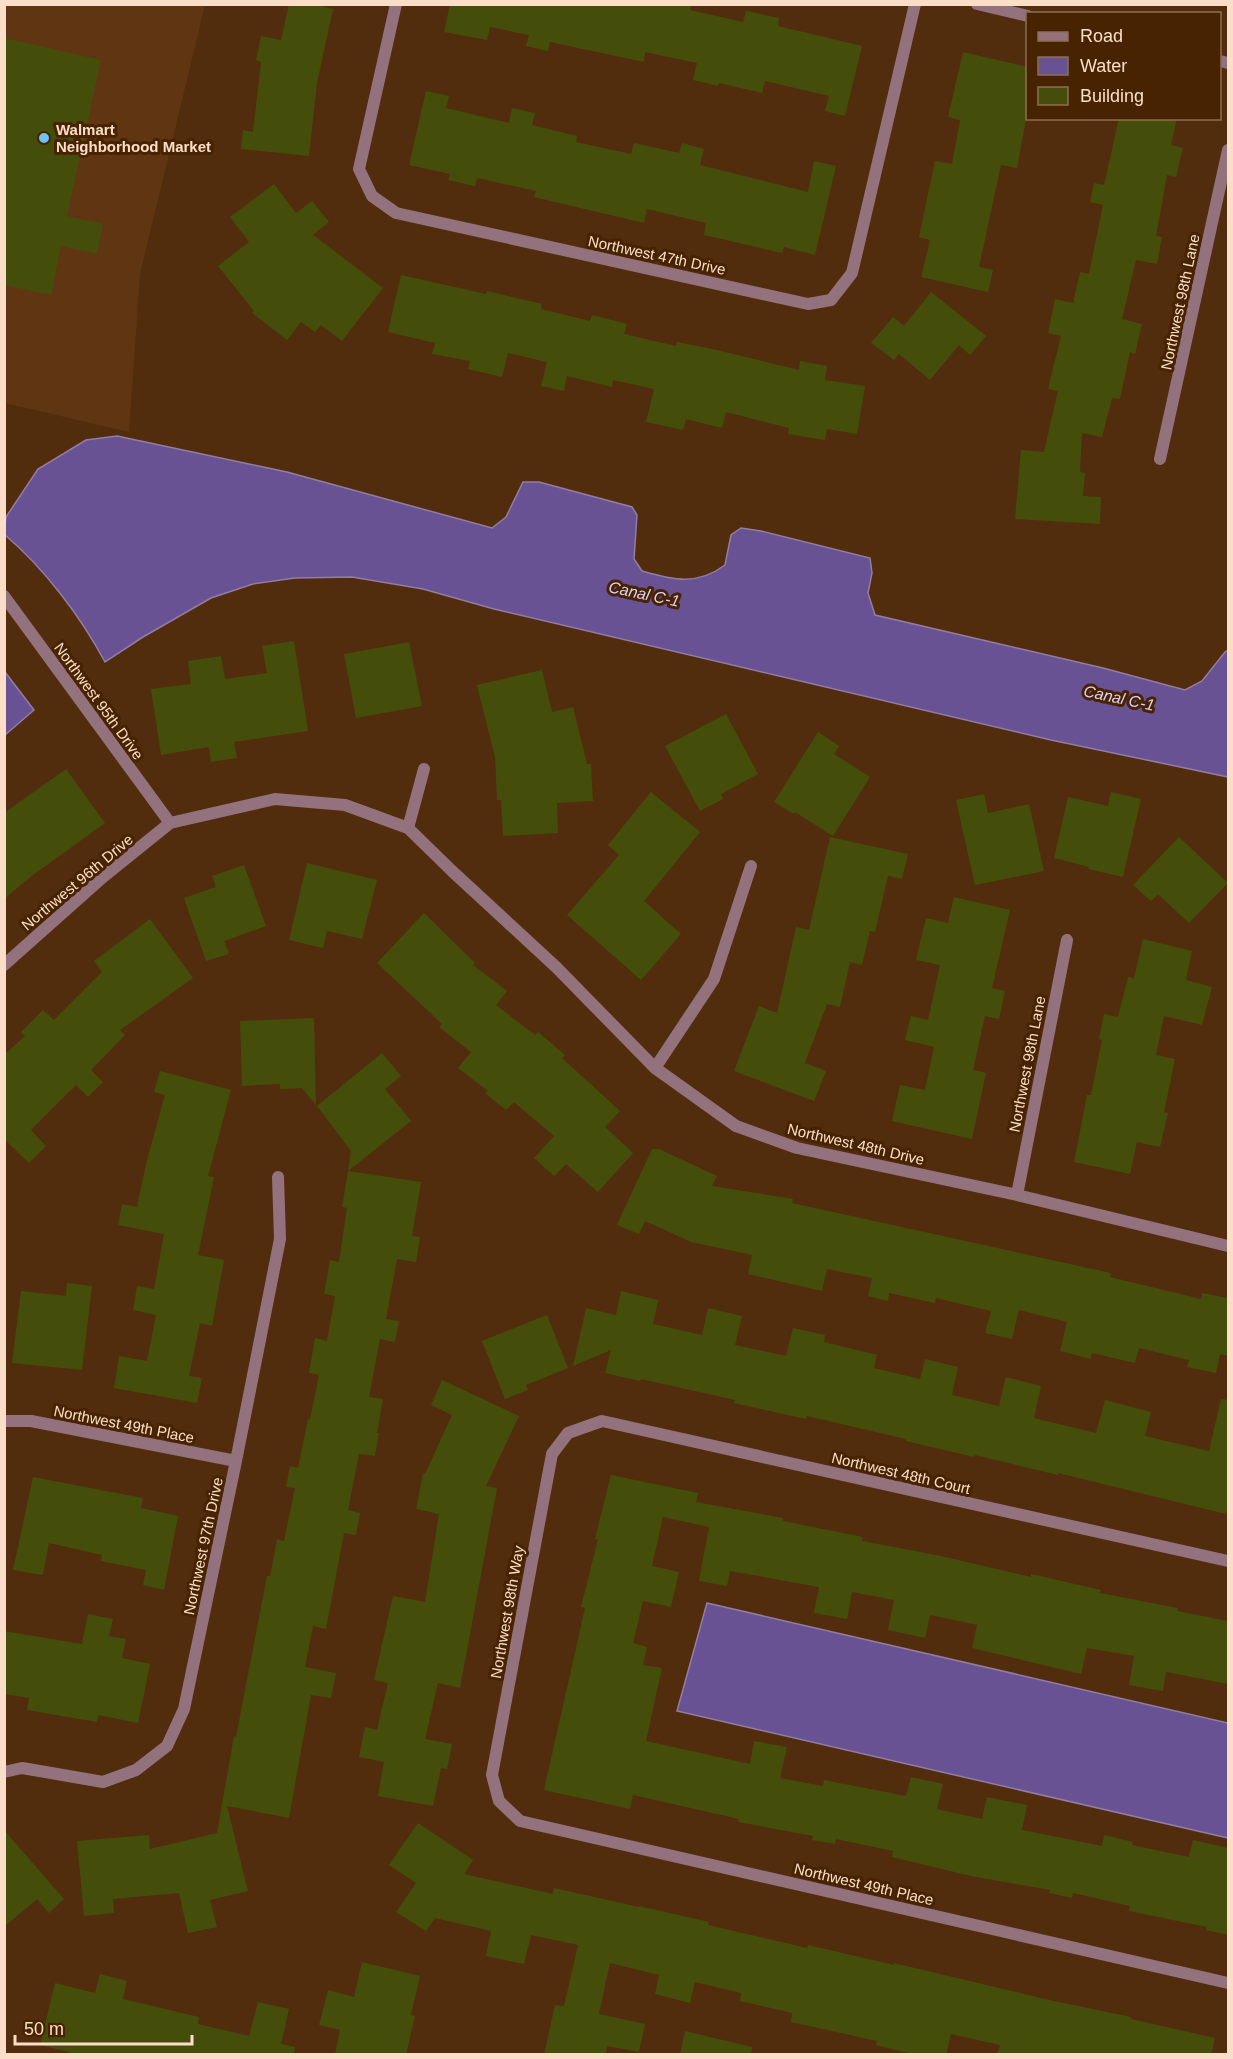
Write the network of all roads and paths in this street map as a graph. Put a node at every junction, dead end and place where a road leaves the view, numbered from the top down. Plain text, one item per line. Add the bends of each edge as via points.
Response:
1 (396, 4) edge
2 (915, 4) edge
3 (977, 4) edge
4 (1026, 16) edge
5 (1228, 150) edge
6 (1160, 459) dead end
7 (4, 596) edge
8 (424, 769) dead end
9 (170, 823) junction
10 (408, 828) junction
11 (751, 866) dead end
12 (1067, 940) dead end
13 (4, 965) edge
14 (655, 1068) junction
15 (278, 1177) dead end
16 (1017, 1195) junction
17 (1228, 1246) edge
18 (4, 1421) edge
19 (568, 1433) joint
20 (236, 1461) junction
21 (1228, 1561) edge
22 (4, 1772) edge
23 (500, 1801) joint
24 (1228, 1983) edge

1 - 2 street, Northwest 47th Drive via 359,169 372,196 396,213 808,304 831,300 852,273
3 - 4 street
5 - 6 street, Northwest 98th Lane
7 - 9 street, Northwest 95th Drive
8 - 10 street
9 - 10 street, Northwest 48th Drive via 275,799 345,805
9 - 13 street, Northwest 96th Drive
10 - 14 street, Northwest 48th Drive via 556,967
11 - 14 street via 714,979
12 - 16 street, Northwest 98th Lane
14 - 16 street, Northwest 48th Drive via 736,1126 797,1148
15 - 20 street, Northwest 97th Drive via 280,1239
16 - 17 street, Northwest 48th Drive
18 - 20 street, Northwest 49th Place via 31,1421
19 - 21 street, Northwest 48th Court via 602,1421
19 - 23 street, Northwest 98th Way via 552,1454 492,1775
20 - 22 street, Northwest 97th Drive via 184,1709 166,1746 136,1770 103,1782 22,1768
23 - 24 street, Northwest 49th Place via 520,1821

